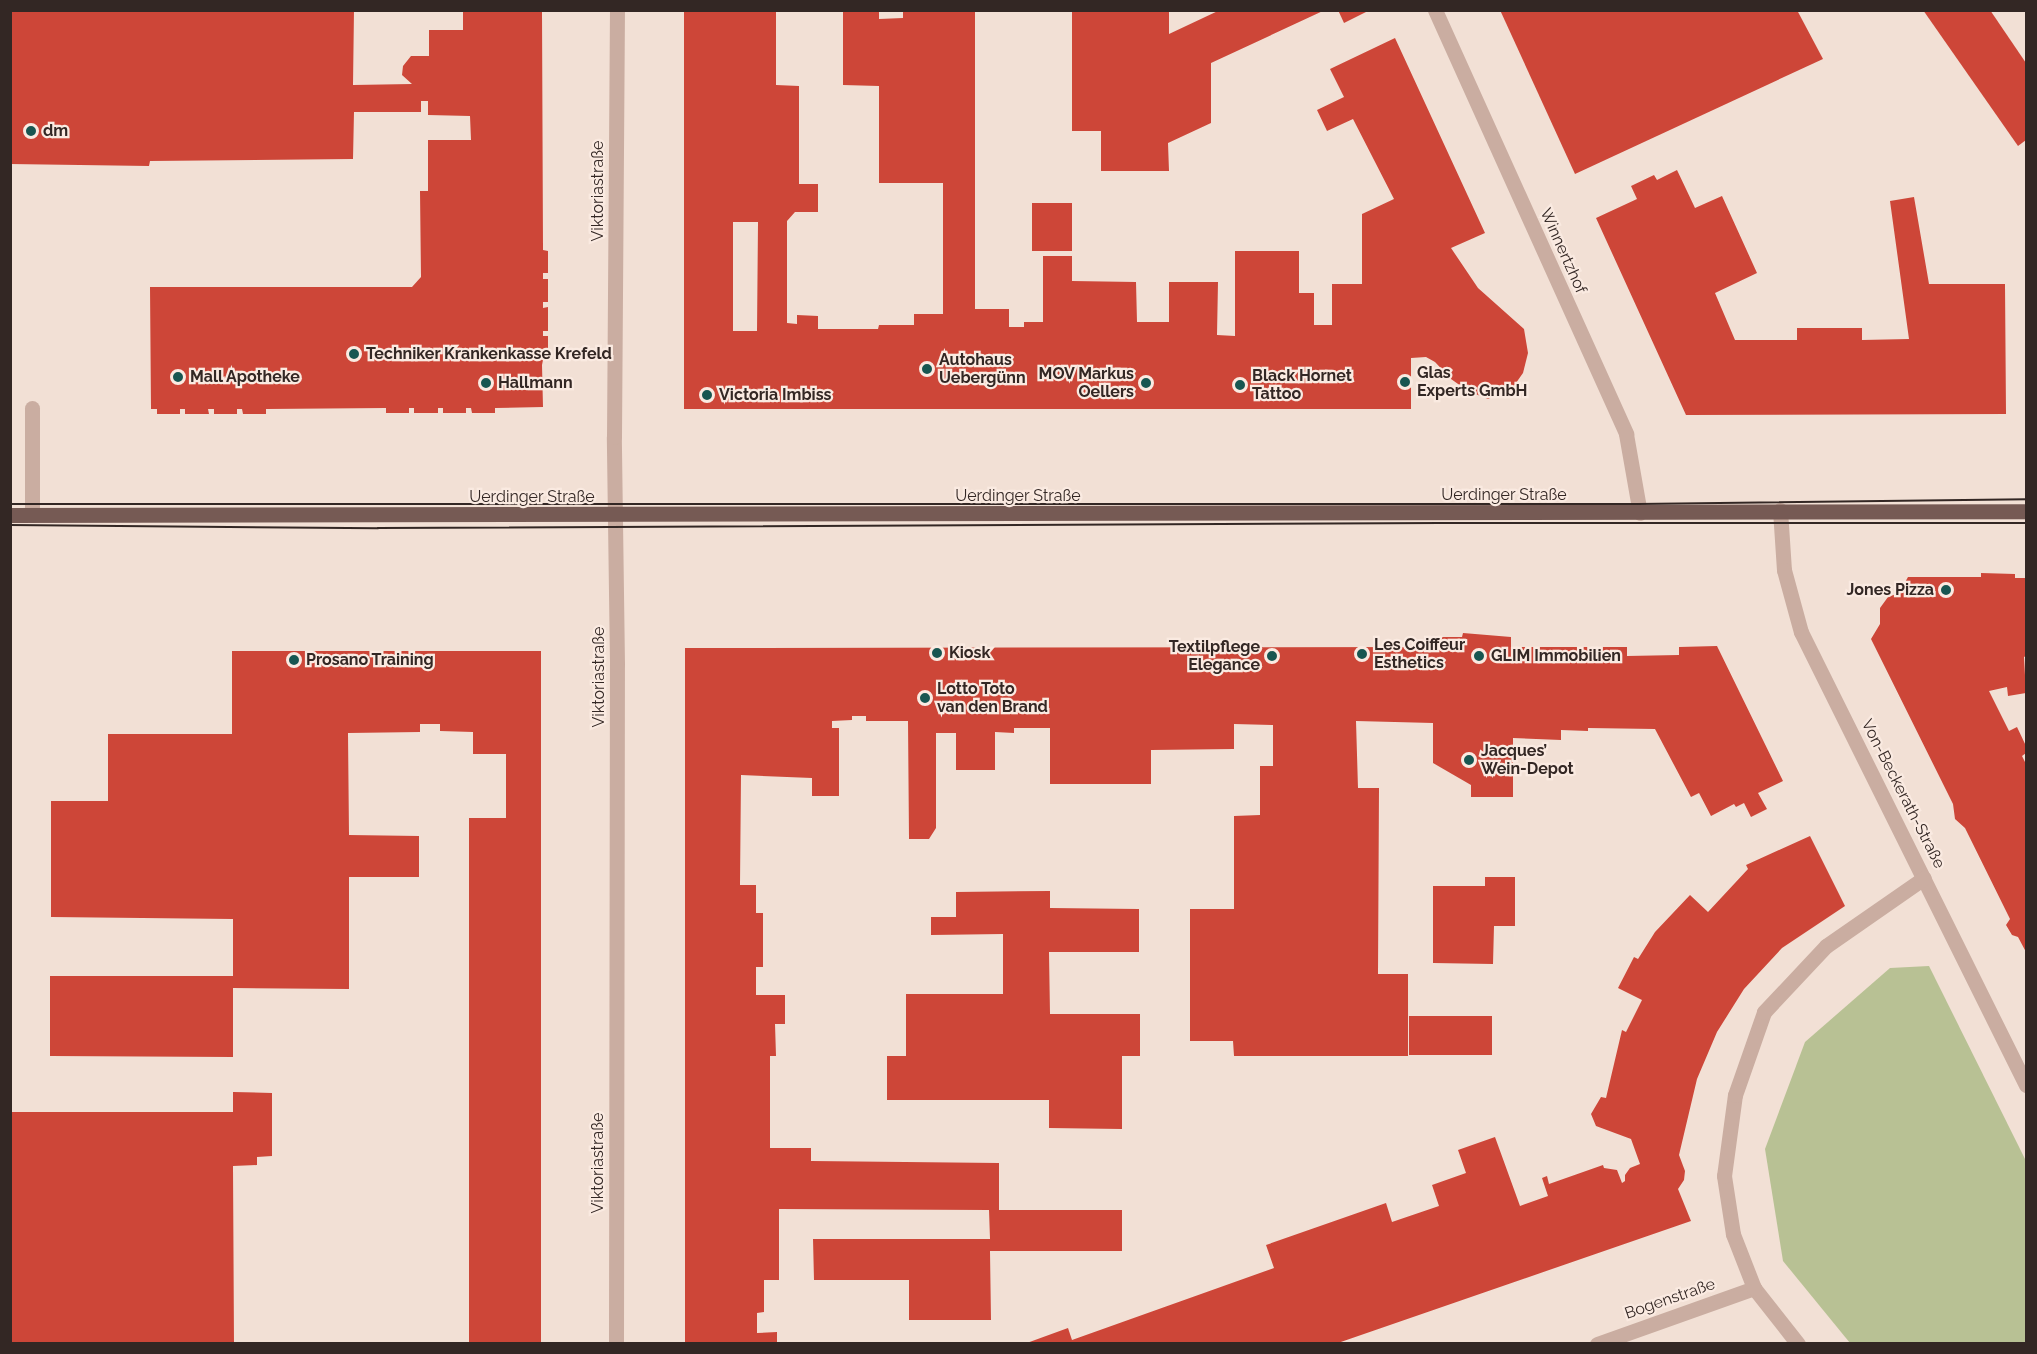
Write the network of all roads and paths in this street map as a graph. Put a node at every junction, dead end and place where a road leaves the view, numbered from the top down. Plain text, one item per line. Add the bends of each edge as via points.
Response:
1 (617, 10) edge
2 (1434, 10) edge
3 (32, 408) dead end
4 (1780, 510) junction
5 (2026, 511) edge
6 (1640, 513) junction
7 (614, 514) junction
8 (10, 515) edge
9 (32, 515) junction
10 (1924, 878) junction
11 (2026, 1085) edge
12 (1754, 1288) junction
13 (616, 1344) edge
14 (1597, 1344) edge
15 (1798, 1344) edge

1 - 7 street, Viktoriastraße
2 - 6 street, Winnertzhof via 1626,434
3 - 9 street
4 - 5 main road, Uerdinger Straße
4 - 6 main road, Uerdinger Straße
4 - 10 street, Von-Beckerath-Straße via 1784,570 1801,632
6 - 7 main road, Uerdinger Straße
7 - 9 main road, Uerdinger Straße
7 - 13 street, Viktoriastraße
8 - 9 main road, Uerdinger Straße
10 - 11 street, Von-Beckerath-Straße
10 - 12 street via 1826,946 1764,1012 1735,1095 1724,1176 1733,1234
12 - 14 street, Bogenstraße
12 - 15 street

